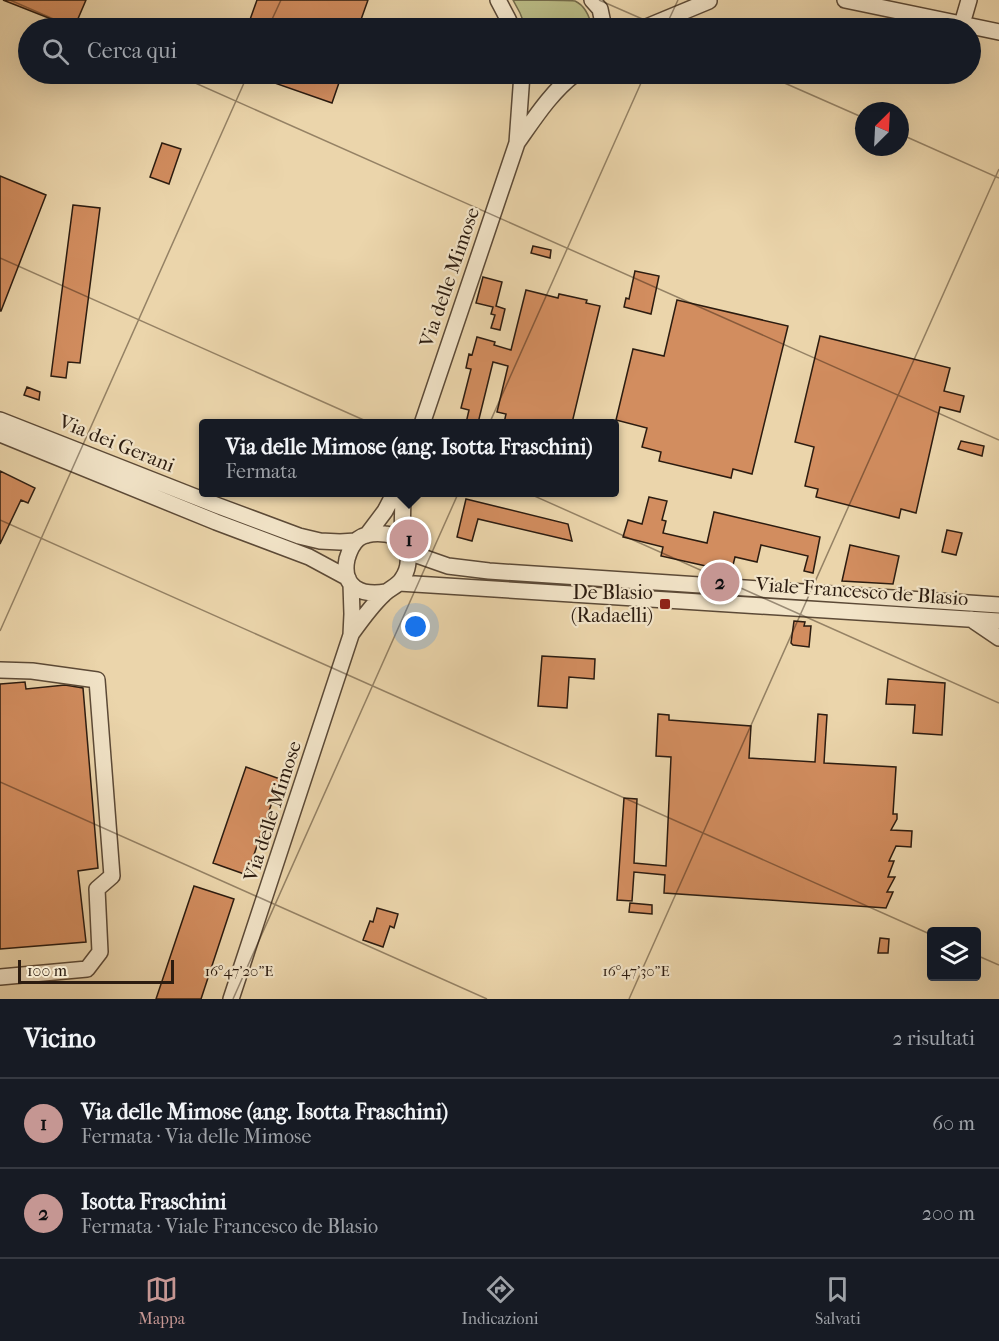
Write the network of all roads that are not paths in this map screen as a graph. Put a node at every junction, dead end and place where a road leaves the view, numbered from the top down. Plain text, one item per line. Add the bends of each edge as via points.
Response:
1 (498, 0) edge
2 (592, 0) edge
3 (709, 0) edge
4 (845, 0) edge
5 (969, 0) edge
6 (507, 18) edge
7 (602, 18) edge
8 (667, 18) edge
9 (933, 18) edge
10 (964, 18) edge
11 (981, 28) edge
12 (999, 32) edge
13 (521, 84) edge
14 (562, 84) edge
15 (517, 143) junction
16 (423, 419) edge
17 (0, 420) edge
18 (0, 434) edge
19 (392, 497) edge
20 (403, 497) edge
21 (362, 538) junction
22 (405, 547) junction
23 (350, 581) junction
24 (393, 587) junction
25 (999, 605) edge
26 (971, 619) junction
27 (999, 621) edge
28 (351, 635) junction
29 (999, 638) edge
30 (0, 670) edge
31 (0, 977) edge
32 (231, 999) edge

1 - 6 street
2 - 7 street
3 - 8 street
4 - 9 street
5 - 10 street
11 - 12 street
13 - 15 street, Via delle Mimose
14 - 15 street, Via delle Mimose
15 - 16 street, Via delle Mimose
17 - 21 street, Via dei Gerani via 299,536 320,542
18 - 23 street, Via dei Gerani via 309,557
19 - 21 street
20 - 22 street
21 - 22 street via 392,534
21 - 23 street via 346,564
22 - 24 street via 408,567
22 - 25 street, Viale Francesco de Blasio via 448,566 489,571
23 - 24 street via 358,591 367,593
23 - 28 street
24 - 26 street, Viale Francesco de Blasio
24 - 28 street
26 - 27 street, Viale Francesco de Blasio
26 - 29 street
28 - 32 street, Via delle Mimose
30 - 31 street via 97,681 112,876 97,889 100,952 87,969

